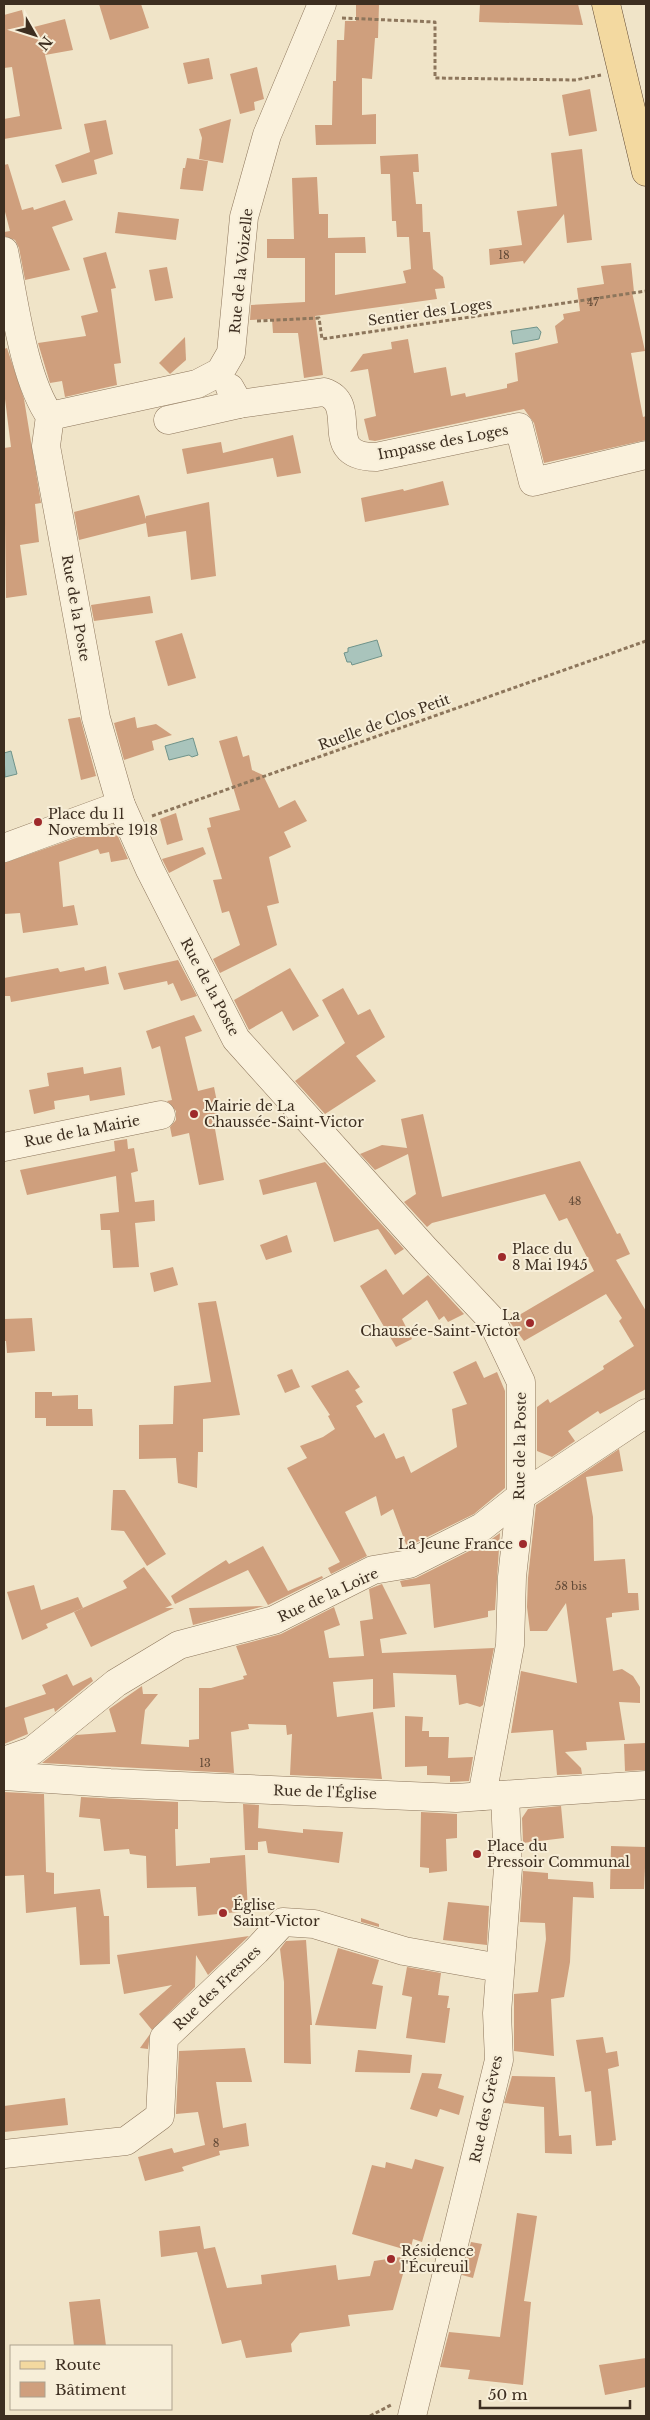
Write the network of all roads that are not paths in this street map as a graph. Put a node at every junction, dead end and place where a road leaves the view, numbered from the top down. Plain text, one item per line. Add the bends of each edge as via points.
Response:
1 (606, 4) edge
2 (319, 11) edge
3 (646, 172) edge
4 (4, 251) edge
5 (220, 372) junction
6 (239, 404) junction
7 (50, 416) junction
8 (168, 420) dead end
9 (646, 455) edge
10 (125, 814) junction
11 (4, 848) edge
12 (161, 1115) dead end
13 (4, 1147) edge
14 (646, 1413) edge
15 (521, 1496) junction
16 (4, 1761) edge
17 (4, 1776) edge
18 (646, 1785) edge
19 (493, 1795) junction
20 (500, 1968) junction
21 (4, 2154) edge
22 (412, 2416) edge

1 - 3 main road
2 - 5 street, Rue de la Voizelle via 268,135 244,217 236,322 231,354
4 - 7 street via 31,378 40,402
5 - 6 street
5 - 7 street via 197,384
6 - 8 street, Impasse des Loges
6 - 9 street, Impasse des Loges via 324,392 333,395 339,402 344,442 351,452 360,457 376,457 519,427 532,482
7 - 10 street, Rue de la Poste via 46,446 96,718
10 - 11 street
10 - 15 street, Rue de la Poste via 236,1038 491,1319 521,1382
12 - 13 street, Rue de la Mairie
14 - 15 street, Rue de la Loire
15 - 16 street, Rue de la Loire via 482,1527 409,1564 372,1570 274,1620 179,1645 116,1683 32,1751
15 - 19 street, Rue de la Poste via 512,1576 510,1645
17 - 19 street, Rue de l'Église via 110,1784 456,1798
18 - 19 street, Rue de l'Église
19 - 20 street, Rue des Grèves via 508,1868
20 - 21 street, Rue des Fresnes via 404,1951 314,1924 282,1922 164,2038 160,2116 126,2140
20 - 22 street, Rue des Grèves via 497,2013 499,2060

